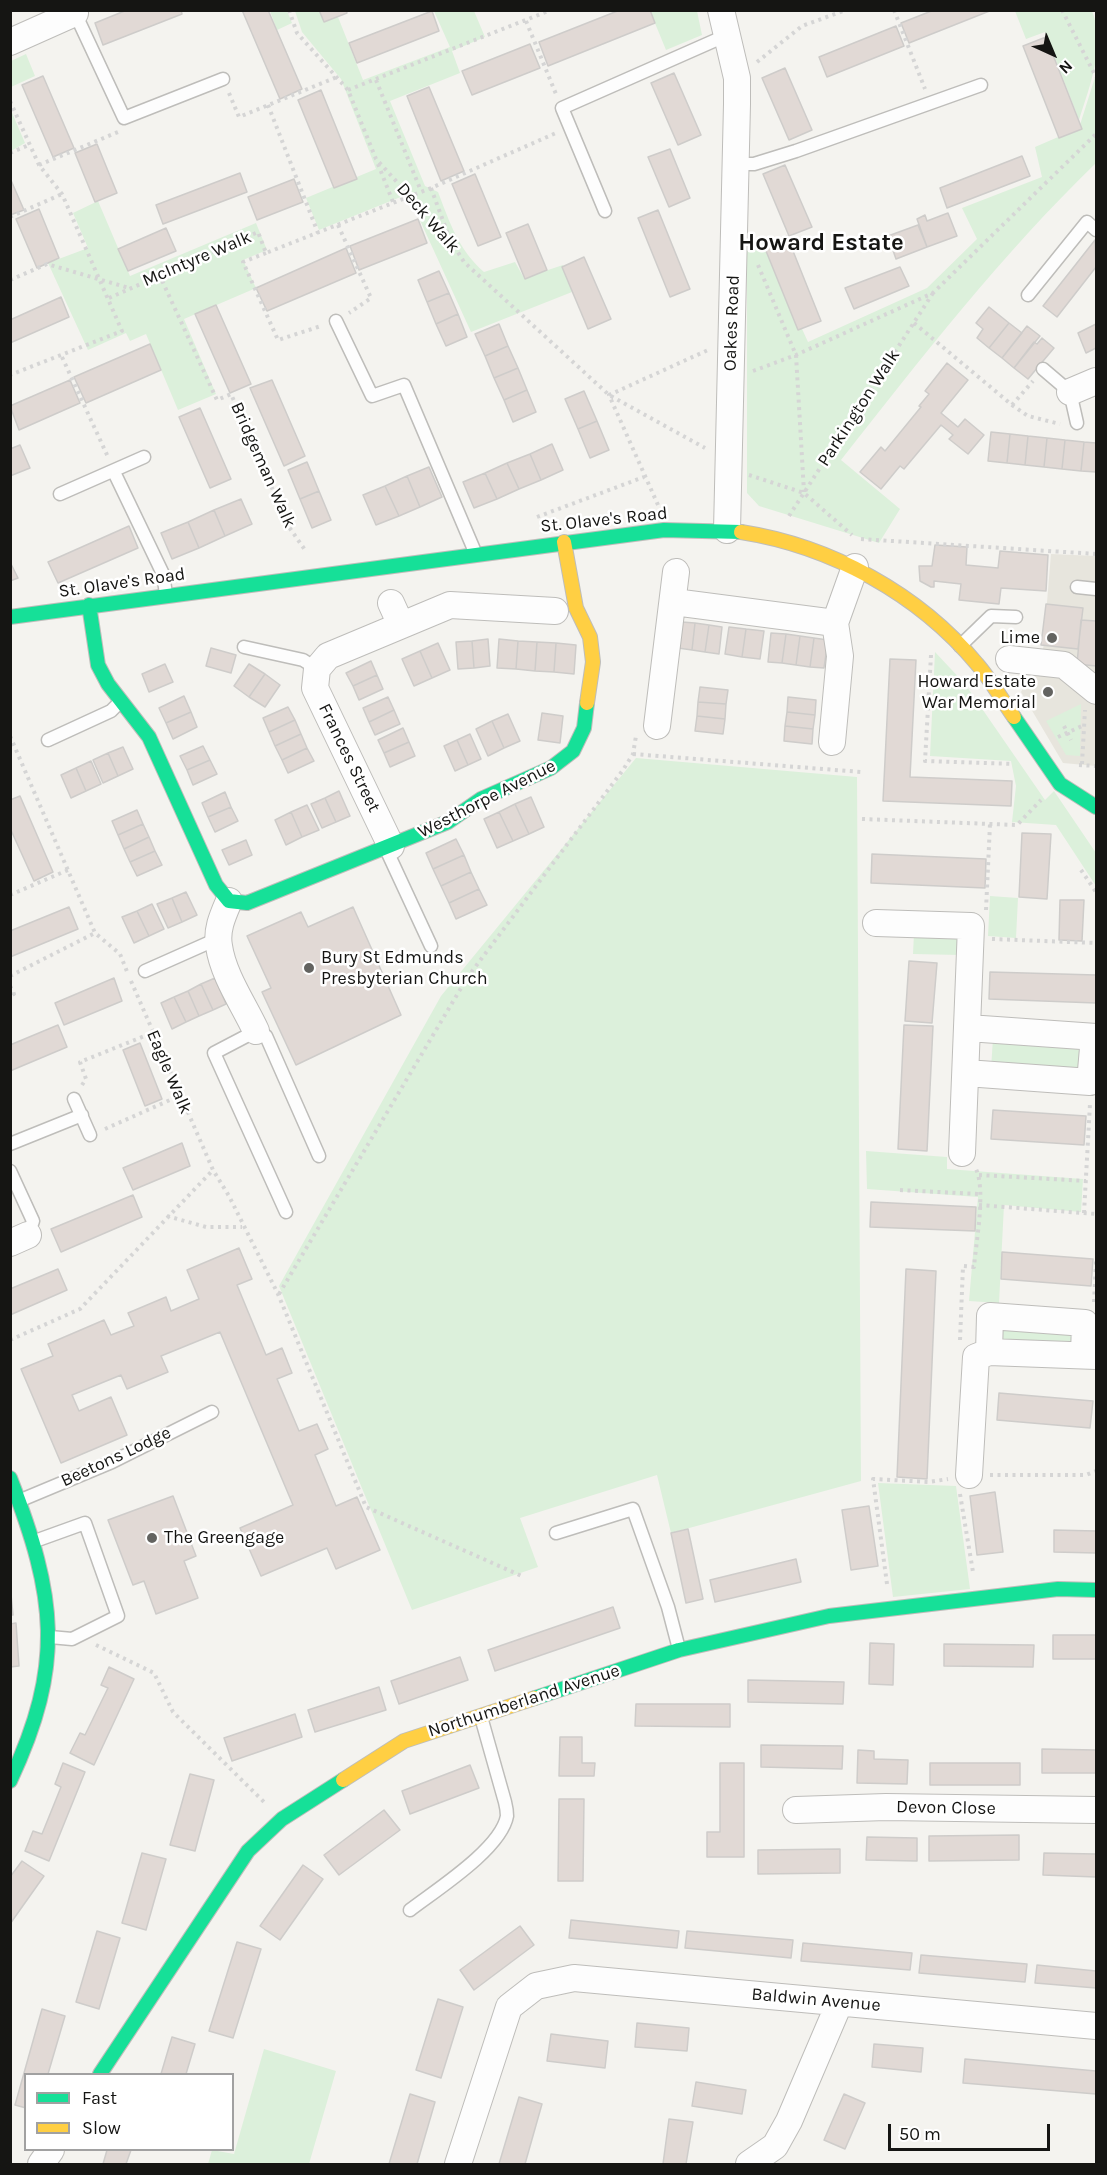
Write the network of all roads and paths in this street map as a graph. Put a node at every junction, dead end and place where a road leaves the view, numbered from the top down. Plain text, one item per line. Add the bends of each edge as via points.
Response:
1 (289, 10) edge
2 (721, 10) edge
3 (846, 10) edge
4 (894, 10) edge
5 (1062, 10) edge
6 (548, 11) edge
7 (75, 13) joint
8 (526, 21) junction
9 (725, 36) junction
10 (10, 42) edge
11 (337, 77) junction
12 (1096, 77) edge
13 (736, 78) junction
14 (223, 79) joint
15 (376, 80) junction
16 (981, 85) dead end
17 (348, 90) junction
18 (10, 101) edge
19 (930, 103) junction
20 (268, 105) junction
21 (562, 108) junction
22 (124, 118) junction
23 (570, 127) junction
24 (1096, 134) edge
25 (29, 145) junction
26 (10, 153) edge
27 (376, 159) junction
28 (736, 164) junction
29 (39, 165) junction
30 (431, 188) junction
31 (421, 191) junction
32 (62, 194) junction
33 (410, 196) junction
34 (393, 202) junction
35 (605, 211) dead end
36 (10, 217) edge
37 (338, 225) junction
38 (1096, 230) edge
39 (318, 233) junction
40 (451, 241) junction
41 (266, 253) junction
42 (756, 262) dead end
43 (159, 274) junction
44 (100, 279) junction
45 (10, 280) edge
46 (129, 288) junction
47 (933, 293) junction
48 (1028, 295) dead end
49 (109, 298) junction
50 (336, 321) junction
51 (914, 324) junction
52 (731, 340) junction
53 (795, 355) junction
54 (62, 357) junction
55 (1043, 369) joint
56 (10, 375) edge
57 (730, 379) junction
58 (1096, 381) edge
59 (1070, 392) junction
60 (609, 395) junction
61 (1012, 405) junction
62 (1077, 423) joint
63 (144, 458) dead end
64 (728, 464) junction
65 (114, 472) junction
66 (644, 477) junction
67 (804, 493) junction
68 (60, 495) dead end
69 (661, 511) dead end
70 (531, 519) dead end
71 (784, 522) dead end
72 (727, 530) junction
73 (855, 539) junction
74 (564, 542) junction
75 (476, 553) junction
76 (1096, 554) edge
77 (858, 557) junction
78 (676, 572) dead end
79 (316, 574) junction
80 (1077, 587) dead end
81 (1096, 589) edge
82 (167, 595) junction
83 (674, 602) junction
84 (89, 605) junction
85 (555, 611) dead end
86 (10, 617) edge
87 (1016, 617) dead end
88 (835, 623) junction
89 (931, 643) dead end
90 (244, 647) dead end
91 (959, 647) junction
92 (1009, 659) dead end
93 (317, 669) junction
94 (1095, 691) edge
95 (121, 702) junction
96 (1084, 724) junction
97 (657, 726) dead end
98 (1064, 726) dead end
99 (1067, 732) junction
100 (10, 736) edge
101 (1054, 739) dead end
102 (48, 740) dead end
103 (1071, 740) dead end
104 (832, 742) dead end
105 (1015, 764) dead end
106 (1082, 764) dead end
107 (861, 772) dead end
108 (1048, 793) dead end
109 (1096, 807) edge
110 (862, 819) dead end
111 (990, 824) junction
112 (389, 847) junction
113 (68, 870) junction
114 (1081, 870) dead end
115 (1096, 892) edge
116 (10, 894) edge
117 (229, 901) junction
118 (986, 916) dead end
119 (876, 923) dead end
120 (95, 933) junction
121 (970, 938) junction
122 (1096, 943) edge
123 (218, 944) junction
124 (431, 946) dead end
125 (145, 971) dead end
126 (10, 976) edge
127 (10, 986) edge
128 (10, 995) edge
129 (968, 1028) junction
130 (256, 1031) junction
131 (152, 1033) junction
132 (1095, 1037) edge
133 (966, 1073) junction
134 (1089, 1082) junction
135 (179, 1096) junction
136 (74, 1099) joint
137 (82, 1115) junction
138 (90, 1135) joint
139 (10, 1144) edge
140 (962, 1153) joint
141 (319, 1156) dead end
142 (213, 1170) junction
143 (10, 1171) edge
144 (979, 1175) junction
145 (1086, 1181) junction
146 (900, 1190) dead end
147 (979, 1194) junction
148 (979, 1205) junction
149 (286, 1212) dead end
150 (1084, 1213) junction
151 (1096, 1214) edge
152 (166, 1216) junction
153 (242, 1227) junction
154 (19, 1239) edge
155 (1096, 1261) edge
156 (278, 1294) junction
157 (1085, 1323) junction
158 (10, 1340) edge
159 (982, 1355) junction
160 (1090, 1356) edge
161 (212, 1412) dead end
162 (1096, 1471) edge
163 (969, 1475) junction
164 (10, 1478) edge
165 (20, 1500) junction
166 (556, 1533) dead end
167 (34, 1541) junction
168 (524, 1577) dead end
169 (1096, 1590) edge
170 (977, 1599) junction
171 (890, 1609) junction
172 (50, 1643) junction
173 (94, 1644) dead end
174 (679, 1650) junction
175 (481, 1716) junction
176 (10, 1743) edge
177 (26, 1752) junction
178 (10, 1781) edge
179 (796, 1810) dead end
180 (1096, 1810) edge
181 (282, 1819) junction
182 (410, 1910) dead end
183 (839, 2004) junction
184 (1096, 2026) edge
185 (101, 2073) edge
186 (50, 2151) edge
187 (777, 2155) edge
188 (41, 2164) edge
189 (458, 2164) edge
190 (749, 2164) edge

1 - 11 path, Deck Walk via 297,33
2 - 9 street, Oakes Road
3 - 13 path via 802,26
4 - 19 path
5 - 12 path
6 - 8 path
7 - 10 street
7 - 22 lane
8 - 15 path
8 - 21 path
9 - 13 street, Oakes Road
9 - 21 lane
11 - 17 path, Deck Walk
11 - 20 path
13 - 28 street, Oakes Road
14 - 20 path via 239,117
14 - 22 lane
15 - 17 path
15 - 31 path
16 - 19 lane
17 - 27 path, Deck Walk
18 - 25 path
19 - 28 lane via 796,151 754,164
20 - 39 path
21 - 23 lane
22 - 29 path via 125,128
23 - 30 path, McIntyre Walk
23 - 35 lane
24 - 47 path, Parkington Walk
25 - 26 path
25 - 29 path
27 - 33 path, Deck Walk
27 - 34 path
28 - 52 street, Oakes Road
29 - 32 path
30 - 31 path, McIntyre Walk
30 - 40 path
31 - 33 path, McIntyre Walk
32 - 36 path
32 - 44 path
33 - 34 path, McIntyre Walk
33 - 40 path, Deck Walk
34 - 37 path, McIntyre Walk
37 - 39 path, McIntyre Walk
37 - 50 path via 371,298
38 - 48 lane via 1087,222
39 - 41 path, McIntyre Walk
40 - 60 path, Deck Walk via 464,262
41 - 43 path, McIntyre Walk via 258,232
41 - 50 path via 243,262 278,340
42 - 53 path
43 - 46 path, McIntyre Walk
43 - 79 path, Bridgeman Walk via 217,400 231,394 289,527
44 - 45 path via 47,264
44 - 46 path
44 - 49 path
46 - 49 path, McIntyre Walk
47 - 51 path, Parkington Walk
47 - 53 path, Parkington Walk
49 - 54 path via 122,331
50 - 75 lane via 372,396 404,385
51 - 61 path
51 - 67 path, Parkington Walk
52 - 57 street, Oakes Road
52 - 60 path
53 - 57 path, Parkington Walk
53 - 67 path
54 - 56 path
54 - 65 path
55 - 59 lane
55 - 61 path
57 - 64 street, Oakes Road
58 - 59 street
59 - 62 lane
60 - 64 path, Deck Walk
60 - 66 path, Deck Walk
61 - 62 path via 1028,416 1050,423
63 - 65 lane
64 - 67 path, Deck Walk
64 - 72 street, Oakes Road
65 - 68 lane
65 - 82 lane via 163,574
66 - 69 path, Deck Walk
66 - 70 path
67 - 71 path, Parkington Walk
67 - 73 path
72 - 74 street, St. Olave's Road via 664,530
72 - 77 street, St. Olave's Road
73 - 76 path
73 - 77 path
74 - 75 street, St. Olave's Road
74 - 112 street, Westhorpe Avenue via 576,608 590,637 593,662 584,728 578,743 551,768 481,799 448,822
75 - 79 street, St. Olave's Road
77 - 88 street
77 - 91 street, St. Olave's Road
78 - 83 street
79 - 82 street, St. Olave's Road
80 - 81 lane
82 - 84 street, St. Olave's Road
83 - 88 street
83 - 97 street
84 - 86 street, St. Olave's Road
84 - 95 street via 98,665
85 - 93 street via 450,605 396,614 328,656
87 - 91 lane via 991,615
88 - 104 street via 840,656
89 - 105 path via 925,761
90 - 93 lane via 303,660
91 - 109 street, St. Olave's Road via 977,664 1060,784
92 - 94 street via 1064,665
93 - 112 street, Frances Street via 315,688
94 - 96 path via 1085,703
95 - 102 lane via 111,711
95 - 117 street via 140,720 216,885
96 - 99 path
96 - 106 path
98 - 99 path
99 - 101 path
99 - 103 path
100 - 113 path, Eagle Walk
107 - 156 path via 633,754 467,978
108 - 111 path via 1017,825
110 - 111 path
111 - 118 path
112 - 117 street, Westhorpe Avenue via 247,903
112 - 124 lane
113 - 116 path
113 - 120 path, Eagle Walk
114 - 115 path
117 - 123 street via 220,923
119 - 121 street via 971,926
120 - 126 path
120 - 131 path, Eagle Walk via 120,954
121 - 122 path
121 - 129 street
123 - 125 lane via 208,944
123 - 130 street
127 - 128 path via 14,994
129 - 132 street
129 - 133 street
130 - 141 lane via 266,1036
130 - 149 lane via 214,1053
131 - 135 path, Eagle Walk
131 - 136 path via 80,1062 86,1079
132 - 134 street
133 - 134 street
133 - 140 street
134 - 145 path
135 - 138 path
135 - 142 path, Eagle Walk
136 - 137 lane
137 - 138 lane
137 - 139 lane
140 - 144 path via 972,1159
142 - 152 path
142 - 153 path, Eagle Walk
143 - 154 lane via 33,1221
144 - 145 path
144 - 147 path
145 - 150 path
146 - 147 path
147 - 148 path
148 - 150 path
148 - 159 path via 974,1267 963,1266 960,1342
150 - 151 path
152 - 153 path via 206,1227
152 - 158 path via 80,1309
153 - 156 path, Eagle Walk
155 - 157 path via 1092,1319
156 - 168 path, Eagle Walk via 366,1507
157 - 159 street via 990,1316
157 - 160 street
159 - 160 street
159 - 163 street
161 - 165 lane, Beetons Lodge via 112,1462
162 - 163 path via 1086,1475
163 - 170 path via 959,1487
163 - 171 path via 929,1482 873,1479
164 - 165 street
165 - 167 street
166 - 174 lane via 633,1509
167 - 172 street
167 - 172 lane via 85,1523 118,1616 72,1639
169 - 170 street, Northumberland Avenue via 1058,1589
170 - 171 street, Northumberland Avenue
171 - 174 street, Northumberland Avenue via 829,1616
172 - 177 street via 42,1708
173 - 181 path via 154,1673 173,1712
174 - 175 street, Northumberland Avenue
175 - 181 street, Northumberland Avenue via 404,1741
175 - 182 lane via 507,1816 497,1837
176 - 177 lane
177 - 178 street
179 - 180 street, Devon Close
181 - 185 street, Northumberland Avenue via 248,1851
183 - 184 street, Baldwin Avenue
183 - 187 street
183 - 189 street, Baldwin Avenue via 574,1978 536,1986 510,2007
186 - 188 street
187 - 190 street

